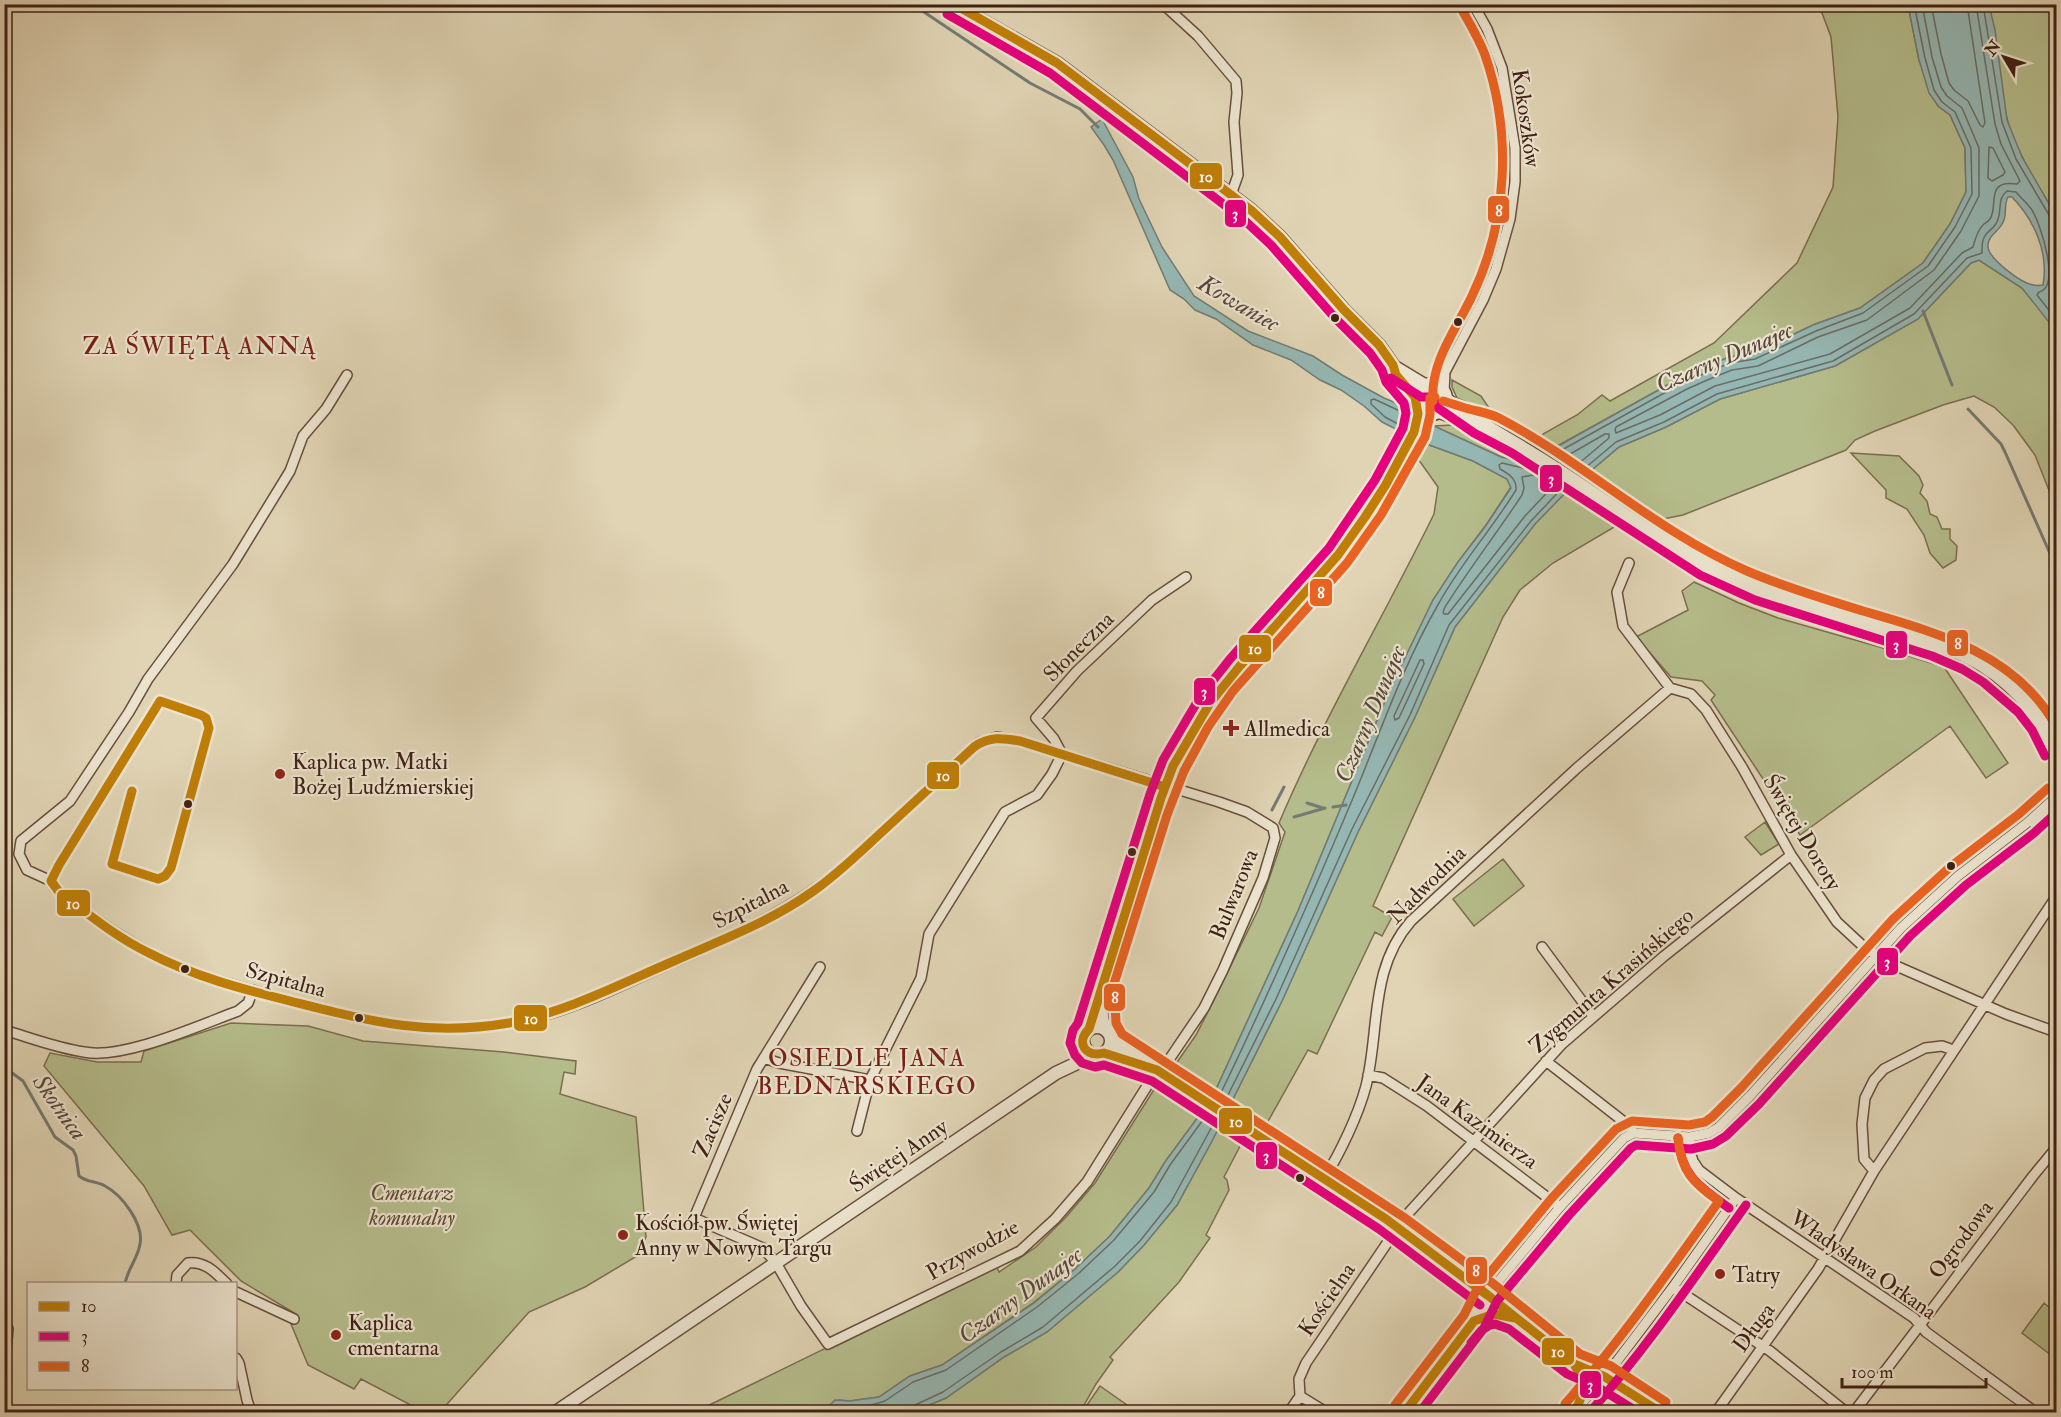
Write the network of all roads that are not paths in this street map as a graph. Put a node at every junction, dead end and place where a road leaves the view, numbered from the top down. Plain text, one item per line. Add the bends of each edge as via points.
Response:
1 (1163, 4) edge
2 (1473, 4) edge
3 (955, 5) edge
4 (1231, 195) junction
5 (1393, 365) junction
6 (347, 375) dead end
7 (1437, 390) junction
8 (1417, 403) junction
9 (1435, 413) junction
10 (1481, 423) junction
11 (1414, 432) junction
12 (1629, 562) dead end
13 (1186, 577) dead end
14 (1670, 688) junction
15 (2056, 750) edge
16 (1062, 754) junction
17 (1165, 787) junction
18 (2056, 797) edge
19 (2056, 809) edge
20 (2027, 823) junction
21 (68, 849) dead end
22 (1791, 855) junction
23 (51, 881) junction
24 (2056, 897) edge
25 (1542, 947) dead end
26 (1875, 954) junction
27 (820, 967) dead end
28 (1102, 982) junction
29 (253, 990) junction
30 (1986, 1005) junction
31 (1593, 1016) junction
32 (1089, 1029) junction
33 (1105, 1029) junction
34 (4, 1030) edge
35 (2056, 1032) edge
36 (1111, 1041) junction
37 (1083, 1043) junction
38 (1953, 1050) junction
39 (1099, 1054) junction
40 (764, 1058) junction
41 (1546, 1060) junction
42 (1158, 1071) junction
43 (1056, 1073) junction
44 (1368, 1075) junction
45 (870, 1080) junction
46 (857, 1131) dead end
47 (1634, 1132) junction
48 (1690, 1137) junction
49 (1474, 1141) junction
50 (2056, 1148) edge
51 (1874, 1171) junction
52 (1324, 1179) junction
53 (1736, 1198) junction
54 (1560, 1207) junction
55 (1398, 1228) junction
56 (1826, 1258) junction
57 (776, 1263) junction
58 (176, 1282) edge
59 (225, 1282) edge
60 (1672, 1287) junction
61 (237, 1292) edge
62 (1487, 1294) junction
63 (4, 1318) edge
64 (1515, 1318) junction
65 (294, 1319) dead end
66 (1474, 1321) junction
67 (1921, 1326) junction
68 (1762, 1347) junction
69 (237, 1360) edge
70 (1574, 1364) junction
71 (4, 1372) edge
72 (1605, 1377) junction
73 (1300, 1396) junction
74 (4, 1408) edge
75 (1576, 1409) edge
76 (14, 1413) edge
77 (251, 1413) edge
78 (556, 1413) edge
79 (1289, 1413) edge
80 (1326, 1413) edge
81 (1405, 1413) edge
82 (1660, 1413) edge
83 (1716, 1413) edge
84 (1846, 1413) edge
85 (1854, 1413) edge
86 (2035, 1413) edge

1 - 4 street via 1198,36 1236,81 1238,175
2 - 7 street, Kokoszków via 1502,68 1515,148 1515,182 1500,260
3 - 4 street via 1057,63
4 - 5 street via 1280,237
5 - 7 street
5 - 8 street
6 - 23 street, Szpitalna via 303,436 290,471 233,564 148,679 70,801 21,841 19,854 27,870
7 - 8 street via 1418,393
7 - 9 street via 1444,406
7 - 10 street
8 - 9 street via 1424,412
8 - 11 street
9 - 10 street
9 - 11 street
10 - 15 street via 1705,564 1759,589 1968,658 2027,704
11 - 17 street via 1382,492 1353,535 1210,703
12 - 14 street, Świętej Doroty via 1617,592 1623,626
13 - 16 street, Słoneczna via 1152,600 1077,671 1036,718
14 - 22 street, Świętej Doroty via 1691,694 1706,710
14 - 44 street, Nadwodnia via 1577,768 1400,933 1382,976
16 - 17 street, Szpitalna
16 - 29 street, Szpitalna via 1005,738 980,742 842,869 804,897 770,918 705,948 544,1016 480,1028 414,1028 378,1023
16 - 45 street via 1037,795 1005,812 929,934 921,978
17 - 28 street
17 - 42 street, Bulwarowa via 1247,812 1273,828 1275,837 1256,897 1204,1008
18 - 20 street
19 - 20 street
20 - 26 street via 1952,882
21 - 23 street
22 - 26 street, Świętej Doroty via 1837,922
22 - 31 street, Zygmunta Krasińskiego
23 - 29 street, Szpitalna via 59,892 149,953 201,975
24 - 30 street, Długa
25 - 31 street
26 - 30 street, Świętej Doroty
26 - 48 street via 1726,1121 1709,1133
27 - 40 street, Zacisze
28 - 32 street
28 - 33 street
29 - 34 street via 248,1004 238,1011 136,1048 86,1053
30 - 35 street, Świętej Doroty
30 - 38 street, Długa
31 - 41 street, Zygmunta Krasińskiego
32 - 33 street
32 - 37 street
33 - 36 street
36 - 39 street via 1109,1048
36 - 42 street
37 - 39 street via 1086,1051
37 - 43 street, Świętej Anny
38 - 51 street, Długa
38 - 51 street via 1942,1046 1924,1048 1884,1069 1874,1080 1865,1098 1862,1124 1864,1159
39 - 42 street
39 - 43 street, Świętej Anny
40 - 45 street
40 - 57 street, Zacisze via 694,1218 763,1248
41 - 47 street
41 - 49 street, Zygmunta Krasińskiego
42 - 52 street
42 - 57 street, Przywodzie via 1087,1182 1020,1251 828,1344
43 - 57 street, Świętej Anny
44 - 49 street, Jana Kazimierza via 1383,1077
44 - 52 street, Nadwodnia via 1354,1119
45 - 46 street
47 - 48 street
47 - 54 street
48 - 53 street, Władysława Orkana via 1690,1151 1699,1170
49 - 54 street, Jana Kazimierza
49 - 55 street, Zygmunta Krasińskiego
50 - 67 street, Ogrodowa
51 - 56 street, Długa
52 - 55 street
53 - 56 street, Władysława Orkana
53 - 60 street
54 - 62 street
55 - 62 street
55 - 73 street, Kościelna via 1306,1363 1299,1379
56 - 67 street, Władysława Orkana
56 - 68 street, Długa
57 - 78 street, Świętej Anny
58 - 59 street via 177,1275 188,1263 196,1262 212,1268
60 - 68 street
60 - 72 street
61 - 65 street
62 - 64 street
62 - 66 street
63 - 71 street via 8,1329
64 - 66 street via 1496,1312
64 - 70 street
66 - 81 street
67 - 85 street, Ogrodowa
67 - 86 street, Władysława Orkana
68 - 83 street, Długa
68 - 84 street
69 - 77 street
70 - 72 street
70 - 75 street via 1583,1380 1584,1394
72 - 75 street
72 - 82 street
73 - 79 street, Kościelna
73 - 80 street
74 - 76 street

